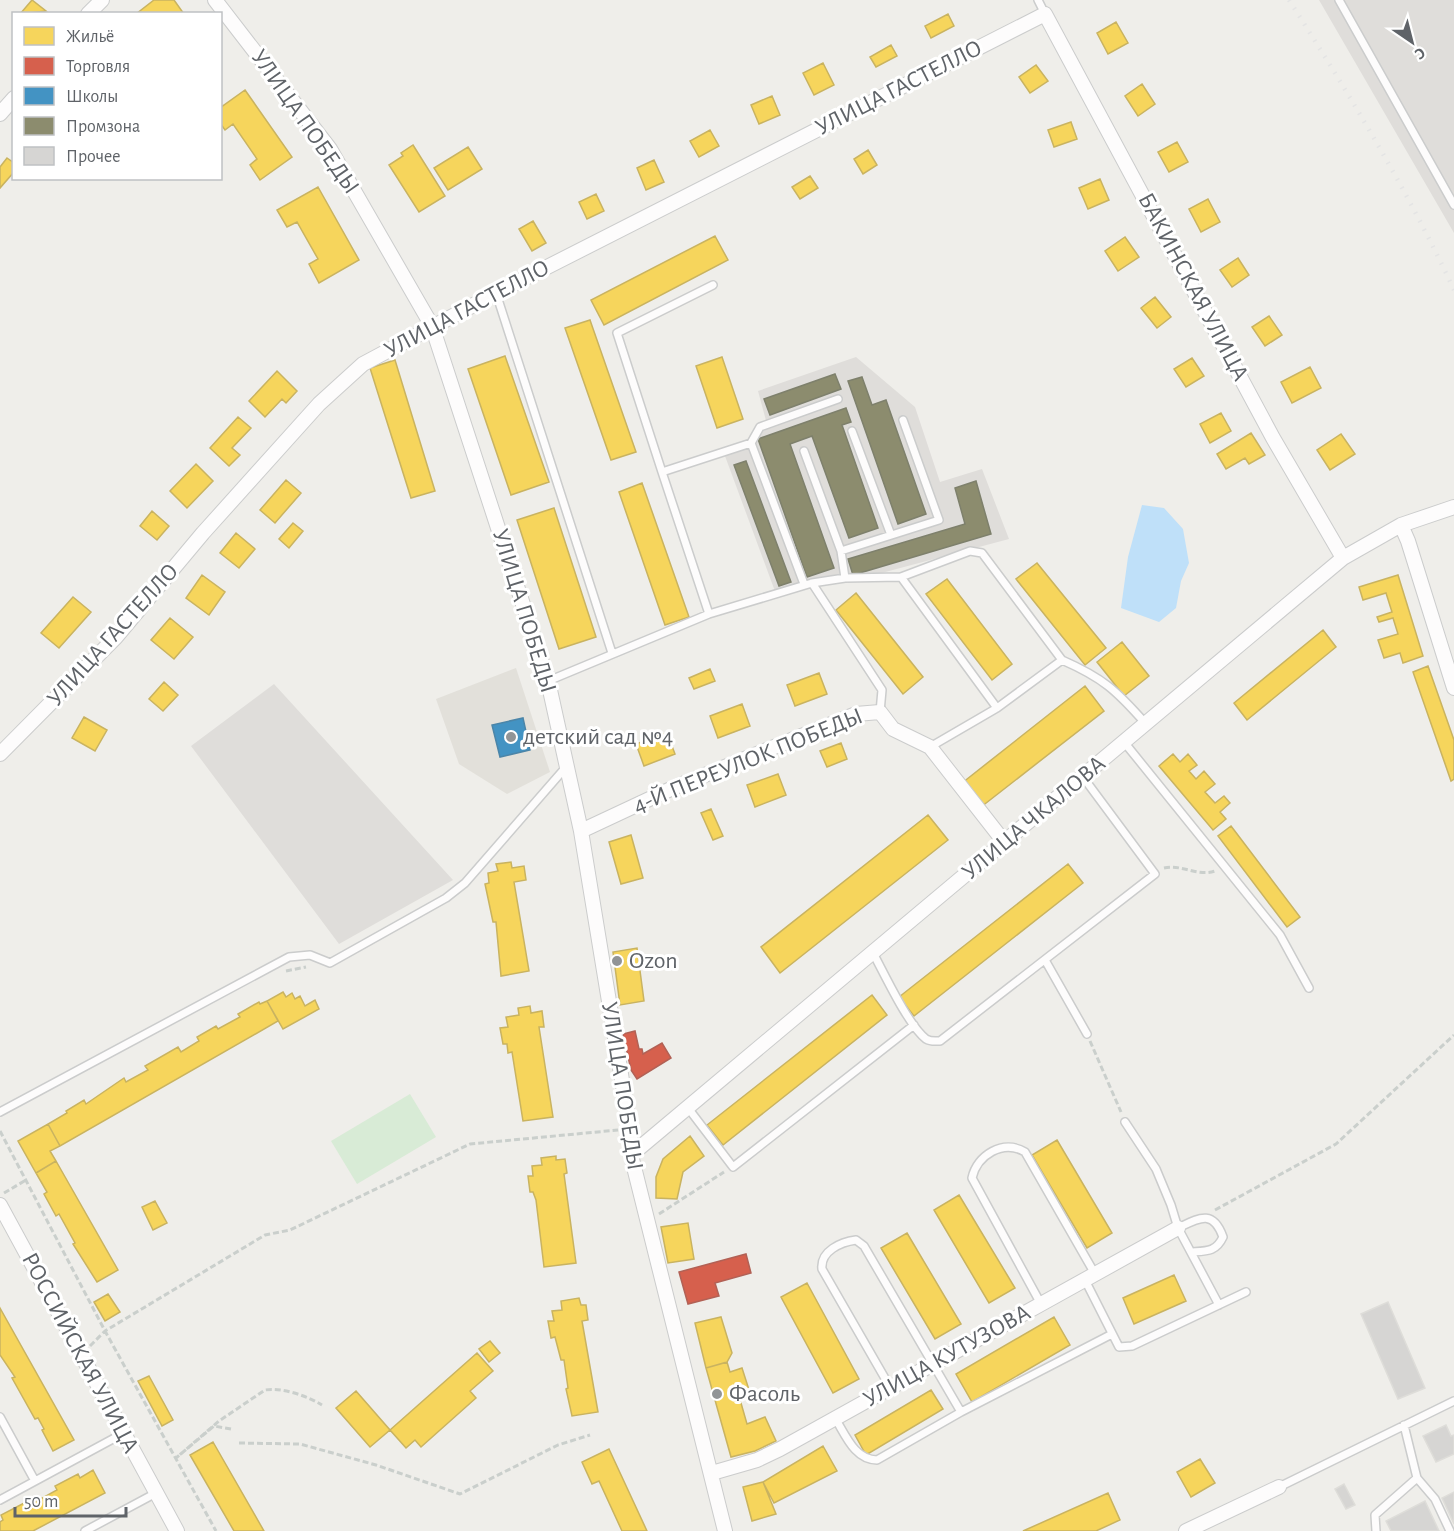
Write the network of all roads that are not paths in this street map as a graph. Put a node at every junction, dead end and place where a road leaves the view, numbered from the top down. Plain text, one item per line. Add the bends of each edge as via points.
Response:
1 (102, 0) edge
2 (215, 0) edge
3 (1038, 0) edge
4 (1339, 0) edge
5 (90, 12) edge
6 (1045, 14) junction
7 (12, 100) edge
8 (0, 114) edge
9 (1454, 206) edge
10 (713, 285) dead end
11 (496, 292) junction
12 (432, 326) junction
13 (838, 399) dead end
14 (903, 420) dead end
15 (852, 431) dead end
16 (751, 443) junction
17 (804, 451) dead end
18 (662, 472) junction
19 (1454, 507) edge
20 (1401, 525) junction
21 (891, 535) junction
22 (841, 551) junction
23 (1343, 558) junction
24 (901, 577) junction
25 (845, 578) junction
26 (808, 584) junction
27 (709, 614) junction
28 (612, 653) junction
29 (1062, 660) junction
30 (548, 681) junction
31 (1454, 688) edge
32 (997, 708) junction
33 (880, 711) junction
34 (1146, 724) junction
35 (1124, 742) junction
36 (930, 747) junction
37 (0, 754) edge
38 (566, 767) junction
39 (1083, 777) junction
40 (580, 831) junction
41 (1005, 843) junction
42 (873, 953) junction
43 (1045, 960) junction
44 (1309, 988) dead end
45 (914, 1024) junction
46 (1087, 1034) road end
47 (688, 1108) junction
48 (0, 1112) edge
49 (1125, 1122) road end
50 (631, 1155) junction
51 (0, 1205) edge
52 (1178, 1228) junction
53 (1191, 1252) junction
54 (1090, 1277) junction
55 (1246, 1292) dead end
56 (1041, 1304) junction
57 (1219, 1305) junction
58 (1112, 1334) junction
59 (932, 1363) junction
60 (890, 1387) junction
61 (1454, 1401) edge
62 (961, 1412) junction
63 (0, 1417) edge
64 (835, 1418) junction
65 (1404, 1425) junction
66 (122, 1434) junction
67 (712, 1473) junction
68 (1417, 1478) junction
69 (35, 1481) junction
70 (1279, 1487) joint
71 (156, 1493) junction
72 (0, 1500) edge
73 (85, 1531) edge
74 (177, 1531) edge
75 (725, 1531) edge
76 (1186, 1531) edge
77 (1376, 1531) edge
78 (1450, 1531) edge

1 - 5 street
2 - 12 street, УЛИЦА ПОБЕДЫ via 330,149
3 - 6 lane
4 - 9 lane
6 - 11 street, УЛИЦА ГАСТЕЛЛО
6 - 23 street, БАКИНСКАЯ УЛИЦА via 1273,438
7 - 8 street
10 - 18 lane via 617,333
11 - 12 street, УЛИЦА ГАСТЕЛЛО
11 - 28 lane
12 - 30 street, УЛИЦА ПОБЕДЫ
12 - 37 street, УЛИЦА ГАСТЕЛЛО via 363,364 319,404 203,533 116,638
13 - 16 lane via 760,427
14 - 21 lane via 939,520
15 - 21 lane
16 - 18 lane
16 - 26 lane
17 - 22 lane
18 - 27 lane
19 - 20 street, УЛИЦА ЧКАЛОВА
20 - 23 street, УЛИЦА ЧКАЛОВА
20 - 31 street
21 - 22 lane
22 - 25 lane
23 - 34 street, УЛИЦА ЧКАЛОВА
24 - 25 lane
24 - 29 lane via 970,551 982,553
24 - 32 lane
25 - 26 lane
26 - 27 lane
26 - 33 lane via 882,690
27 - 28 lane
28 - 30 lane
29 - 32 lane
29 - 34 lane via 1096,675
30 - 38 street, УЛИЦА ПОБЕДЫ
32 - 36 lane
33 - 36 street, 4-Й ПЕРЕУЛОК ПОБЕДЫ via 893,729
33 - 40 street, 4-Й ПЕРЕУЛОК ПОБЕДЫ via 855,714 675,787
34 - 35 street, УЛИЦА ЧКАЛОВА
35 - 39 street, УЛИЦА ЧКАЛОВА
35 - 44 lane via 1280,935
36 - 41 street, 4-Й ПЕРЕУЛОК ПОБЕДЫ
38 - 40 street, УЛИЦА ПОБЕДЫ
38 - 48 lane via 465,883 446,898 330,963 310,955 289,957
39 - 41 street, УЛИЦА ЧКАЛОВА
39 - 43 lane via 1155,874
40 - 50 street, УЛИЦА ПОБЕДЫ via 630,1129
41 - 42 street, УЛИЦА ЧКАЛОВА
42 - 45 lane
42 - 47 street, УЛИЦА ЧКАЛОВА
43 - 45 lane via 940,1041 926,1039
43 - 46 lane
45 - 47 lane via 733,1167
47 - 50 street, УЛИЦА ЧКАЛОВА
49 - 52 lane via 1156,1169
50 - 67 street, УЛИЦА ПОБЕДЫ
51 - 66 street, РОССИЙСКАЯ УЛИЦА
52 - 53 lane
52 - 53 lane via 1200,1218 1213,1220 1223,1237 1218,1247 1210,1251
52 - 54 street, УЛИЦА КУТУЗОВА
53 - 57 lane
54 - 56 street, УЛИЦА КУТУЗОВА
54 - 56 lane via 1025,1152 1002,1147 987,1154 975,1165 972,1178
54 - 58 lane
55 - 57 lane
56 - 59 street, УЛИЦА КУТУЗОВА
57 - 58 lane via 1132,1346 1119,1347
58 - 62 lane
59 - 60 street, УЛИЦА КУТУЗОВА
59 - 60 lane via 864,1246 856,1240 845,1242 826,1254 821,1261 822,1269
59 - 62 lane
60 - 64 street, УЛИЦА КУТУЗОВА
61 - 65 lane
62 - 64 lane via 877,1460 858,1455
63 - 69 lane
64 - 67 street, УЛИЦА КУТУЗОВА via 757,1460
65 - 68 lane
65 - 70 lane
66 - 69 lane
66 - 71 street, РОССИЙСКАЯ УЛИЦА
67 - 75 street, УЛИЦА ПОБЕДЫ
68 - 77 lane via 1375,1515
68 - 78 lane via 1435,1499
69 - 72 lane
70 - 76 street
71 - 73 lane
71 - 74 street, РОССИЙСКАЯ УЛИЦА

